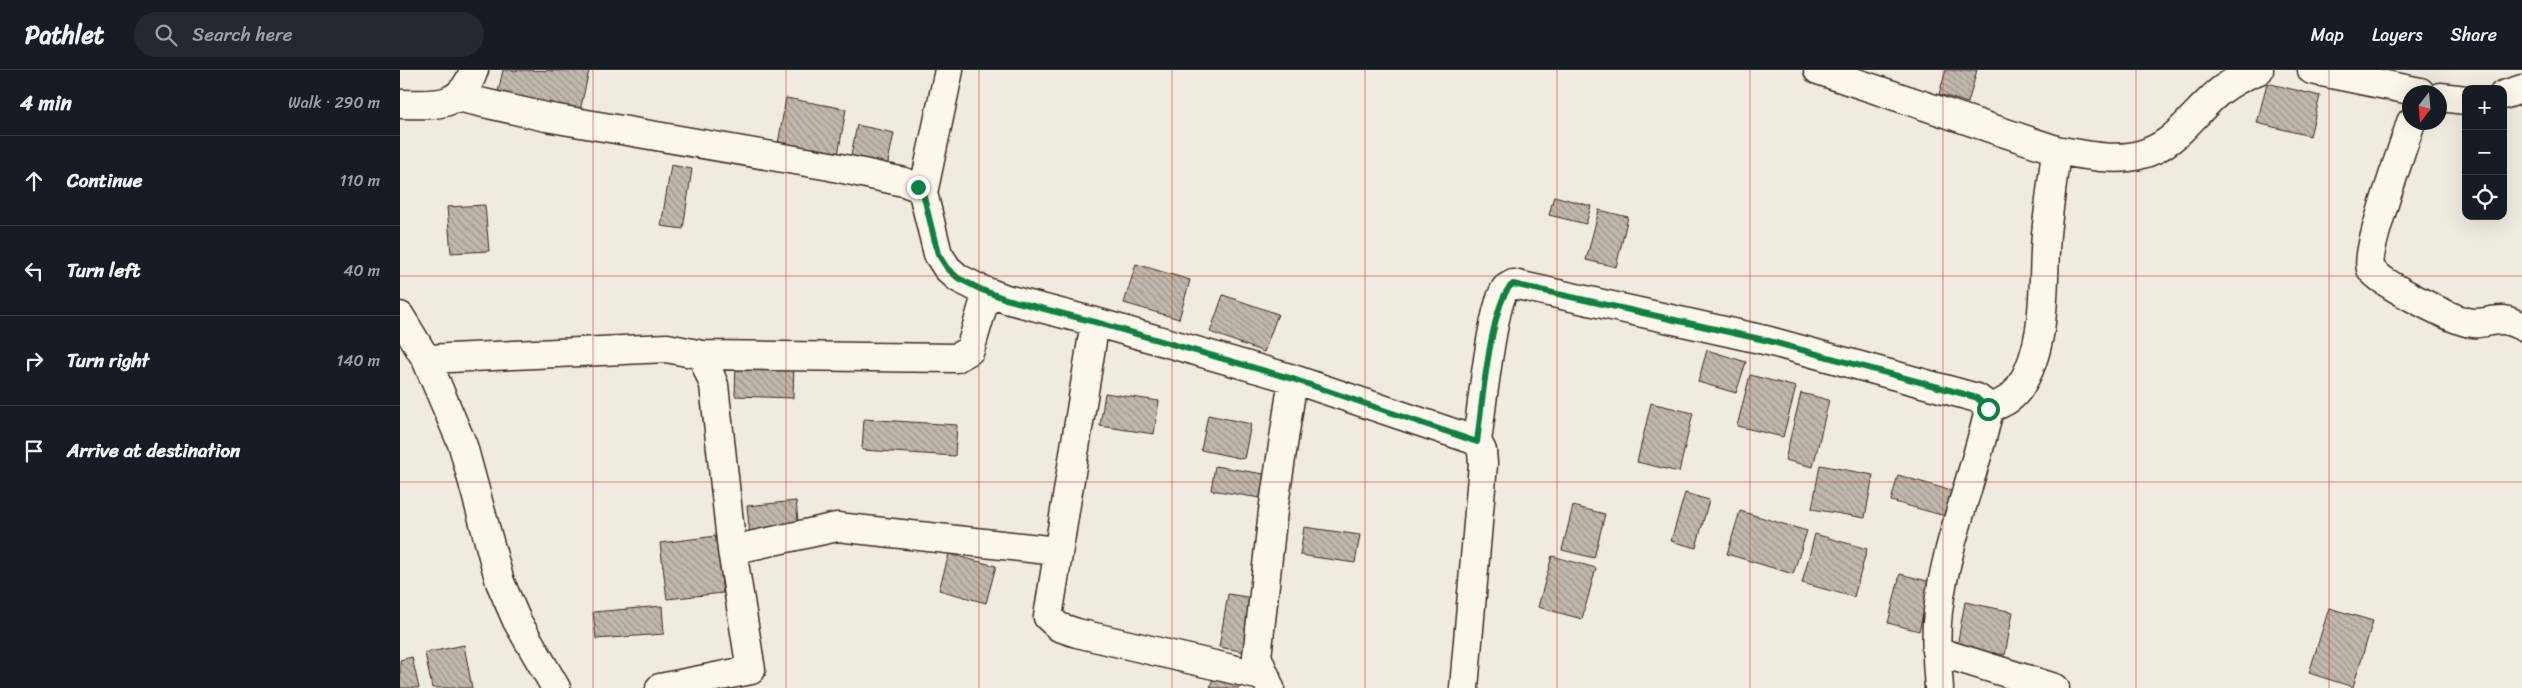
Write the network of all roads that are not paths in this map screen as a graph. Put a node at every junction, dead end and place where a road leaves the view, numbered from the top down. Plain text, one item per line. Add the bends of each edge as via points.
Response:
1 (474, 70) edge
2 (949, 70) edge
3 (1818, 70) edge
4 (2259, 70) edge
5 (2312, 70) edge
6 (2402, 88) edge
7 (2522, 89) edge
8 (2507, 94) edge
9 (458, 97) junction
10 (2447, 98) edge
11 (2462, 100) edge
12 (400, 104) edge
13 (2408, 130) edge
14 (2056, 150) junction
15 (923, 193) junction
16 (987, 292) junction
17 (400, 316) edge
18 (1095, 322) junction
19 (2522, 326) edge
20 (702, 356) junction
21 (426, 359) junction
22 (1293, 379) junction
23 (1988, 409) junction
24 (1477, 442) junction
25 (732, 550) junction
26 (1057, 551) junction
27 (1936, 651) junction
28 (1268, 683) edge
29 (556, 688) edge
30 (660, 688) edge
31 (1464, 688) edge
32 (1939, 688) edge
33 (2055, 688) edge

1 - 9 street
2 - 15 street
3 - 14 street
4 - 14 street via 2219,92 2177,136 2155,150 2125,158
5 - 6 street
7 - 8 street
9 - 12 street via 440,104
9 - 15 street via 546,117 830,166 910,183
10 - 11 street
13 - 19 street via 2374,240 2371,268 2384,282 2463,322 2481,324 2503,320
14 - 23 street via 2036,347 2029,371 2009,401
15 - 16 street via 938,254 947,268 958,278
16 - 18 street
16 - 20 street via 970,350 956,358
17 - 21 street
18 - 22 street
18 - 26 street
20 - 21 street via 667,348
20 - 25 street via 714,385
21 - 29 street via 463,446 500,582 517,622
22 - 24 street
22 - 28 street via 1273,511 1257,656
23 - 24 street via 1977,398 1769,341 1513,284 1502,295 1493,331
23 - 27 street via 1984,433 1948,552 1938,613
24 - 31 street via 1483,464
25 - 26 street via 837,527
25 - 30 street via 751,670
26 - 28 street via 1047,611 1051,621 1058,626
27 - 32 street
27 - 33 street

